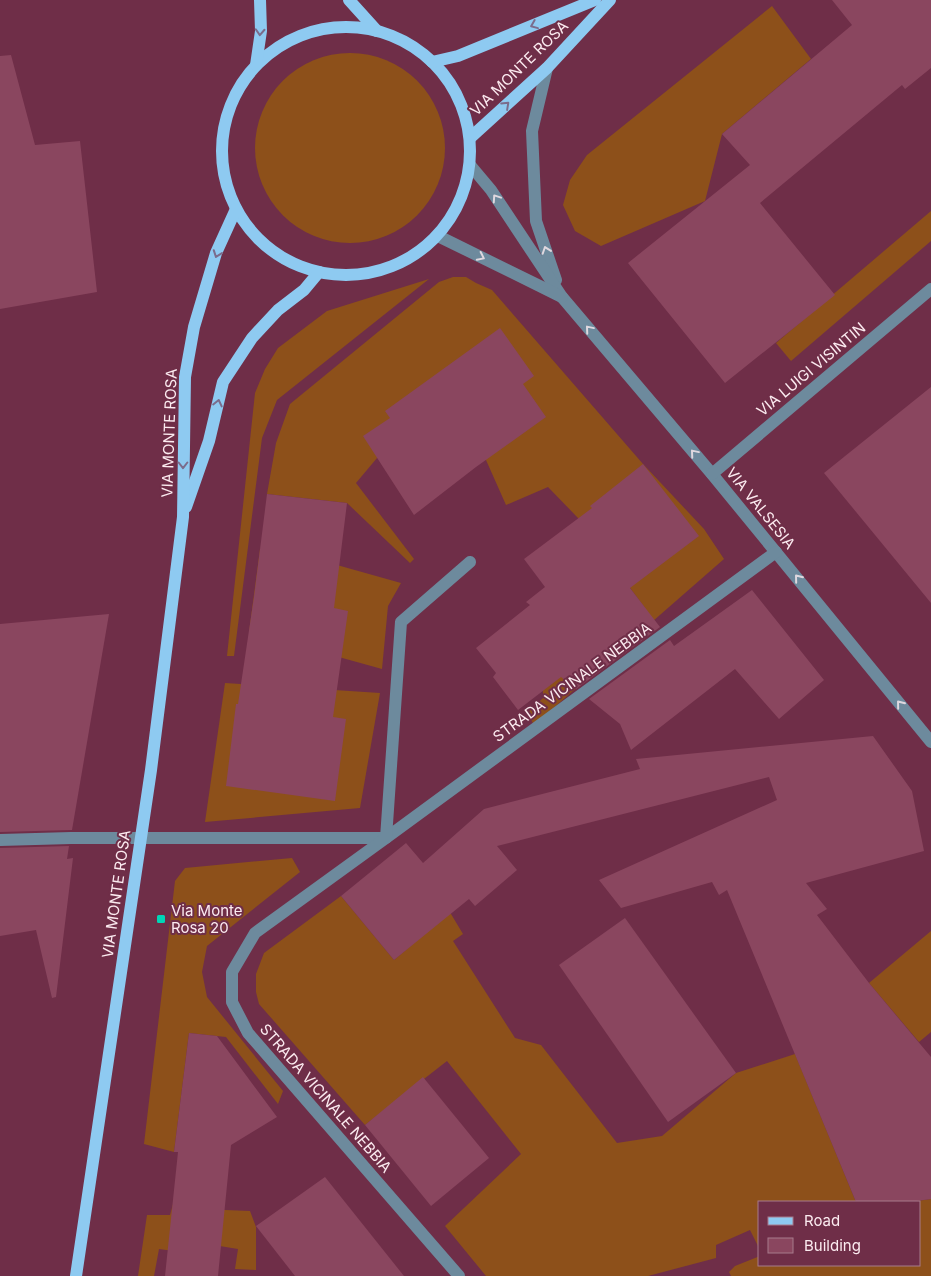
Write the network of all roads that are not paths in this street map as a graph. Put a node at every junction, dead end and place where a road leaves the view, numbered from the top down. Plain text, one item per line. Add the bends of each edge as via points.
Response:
1 (260, 0) edge
2 (349, 0) edge
3 (595, 0) edge
4 (610, 0) edge
5 (376, 31) junction
6 (432, 62) junction
7 (256, 65) junction
8 (547, 68) junction
9 (470, 138) junction
10 (470, 165) junction
11 (236, 209) junction
12 (438, 236) junction
13 (319, 272) junction
14 (931, 289) edge
15 (562, 297) junction
16 (712, 474) junction
17 (183, 517) junction
18 (776, 552) junction
19 (470, 562) dead end
20 (931, 742) edge
21 (140, 838) junction
22 (386, 838) junction
23 (0, 840) edge
24 (76, 1276) edge
25 (459, 1276) edge

1 -> 7 main road via 261,31
2 - 5 main road
3 -> 6 main road, VIA MONTE ROSA via 458,56
4 - 8 main road, VIA MONTE ROSA
5 - 6 main road via 397,38
5 - 7 main road via 353,27 305,34 279,47
6 - 9 main road via 458,97
7 - 11 main road via 228,110 222,136 226,187
9 -> 8 main road, VIA MONTE ROSA
15 -> 8 street, VIA VALSESIA via 536,221 532,131
9 - 10 main road
10 - 12 main road via 466,186 453,215
15 -> 10 street, VIA VALSESIA via 491,190
11 - 13 main road via 256,238 286,261
11 -> 17 main road, VIA MONTE ROSA via 216,253 194,326 187,369
12 - 13 main road via 398,264 363,274
12 -> 15 street, VIA VALSESIA
17 -> 13 main road, VIA MONTE ROSA via 209,441 223,382 252,338
14 - 16 street, VIA LUIGI VISINTIN
16 -> 15 street, VIA VALSESIA
16 - 18 street, VIA VALSESIA
17 - 21 main road, VIA MONTE ROSA
20 -> 18 street, VIA VALSESIA
18 - 22 street, STRADA VICINALE NEBBIA
19 - 22 street via 401,622
21 - 22 street
21 - 23 street
21 - 24 main road, VIA MONTE ROSA
22 - 25 street, STRADA VICINALE NEBBIA via 255,934 232,972 232,1002 248,1033

